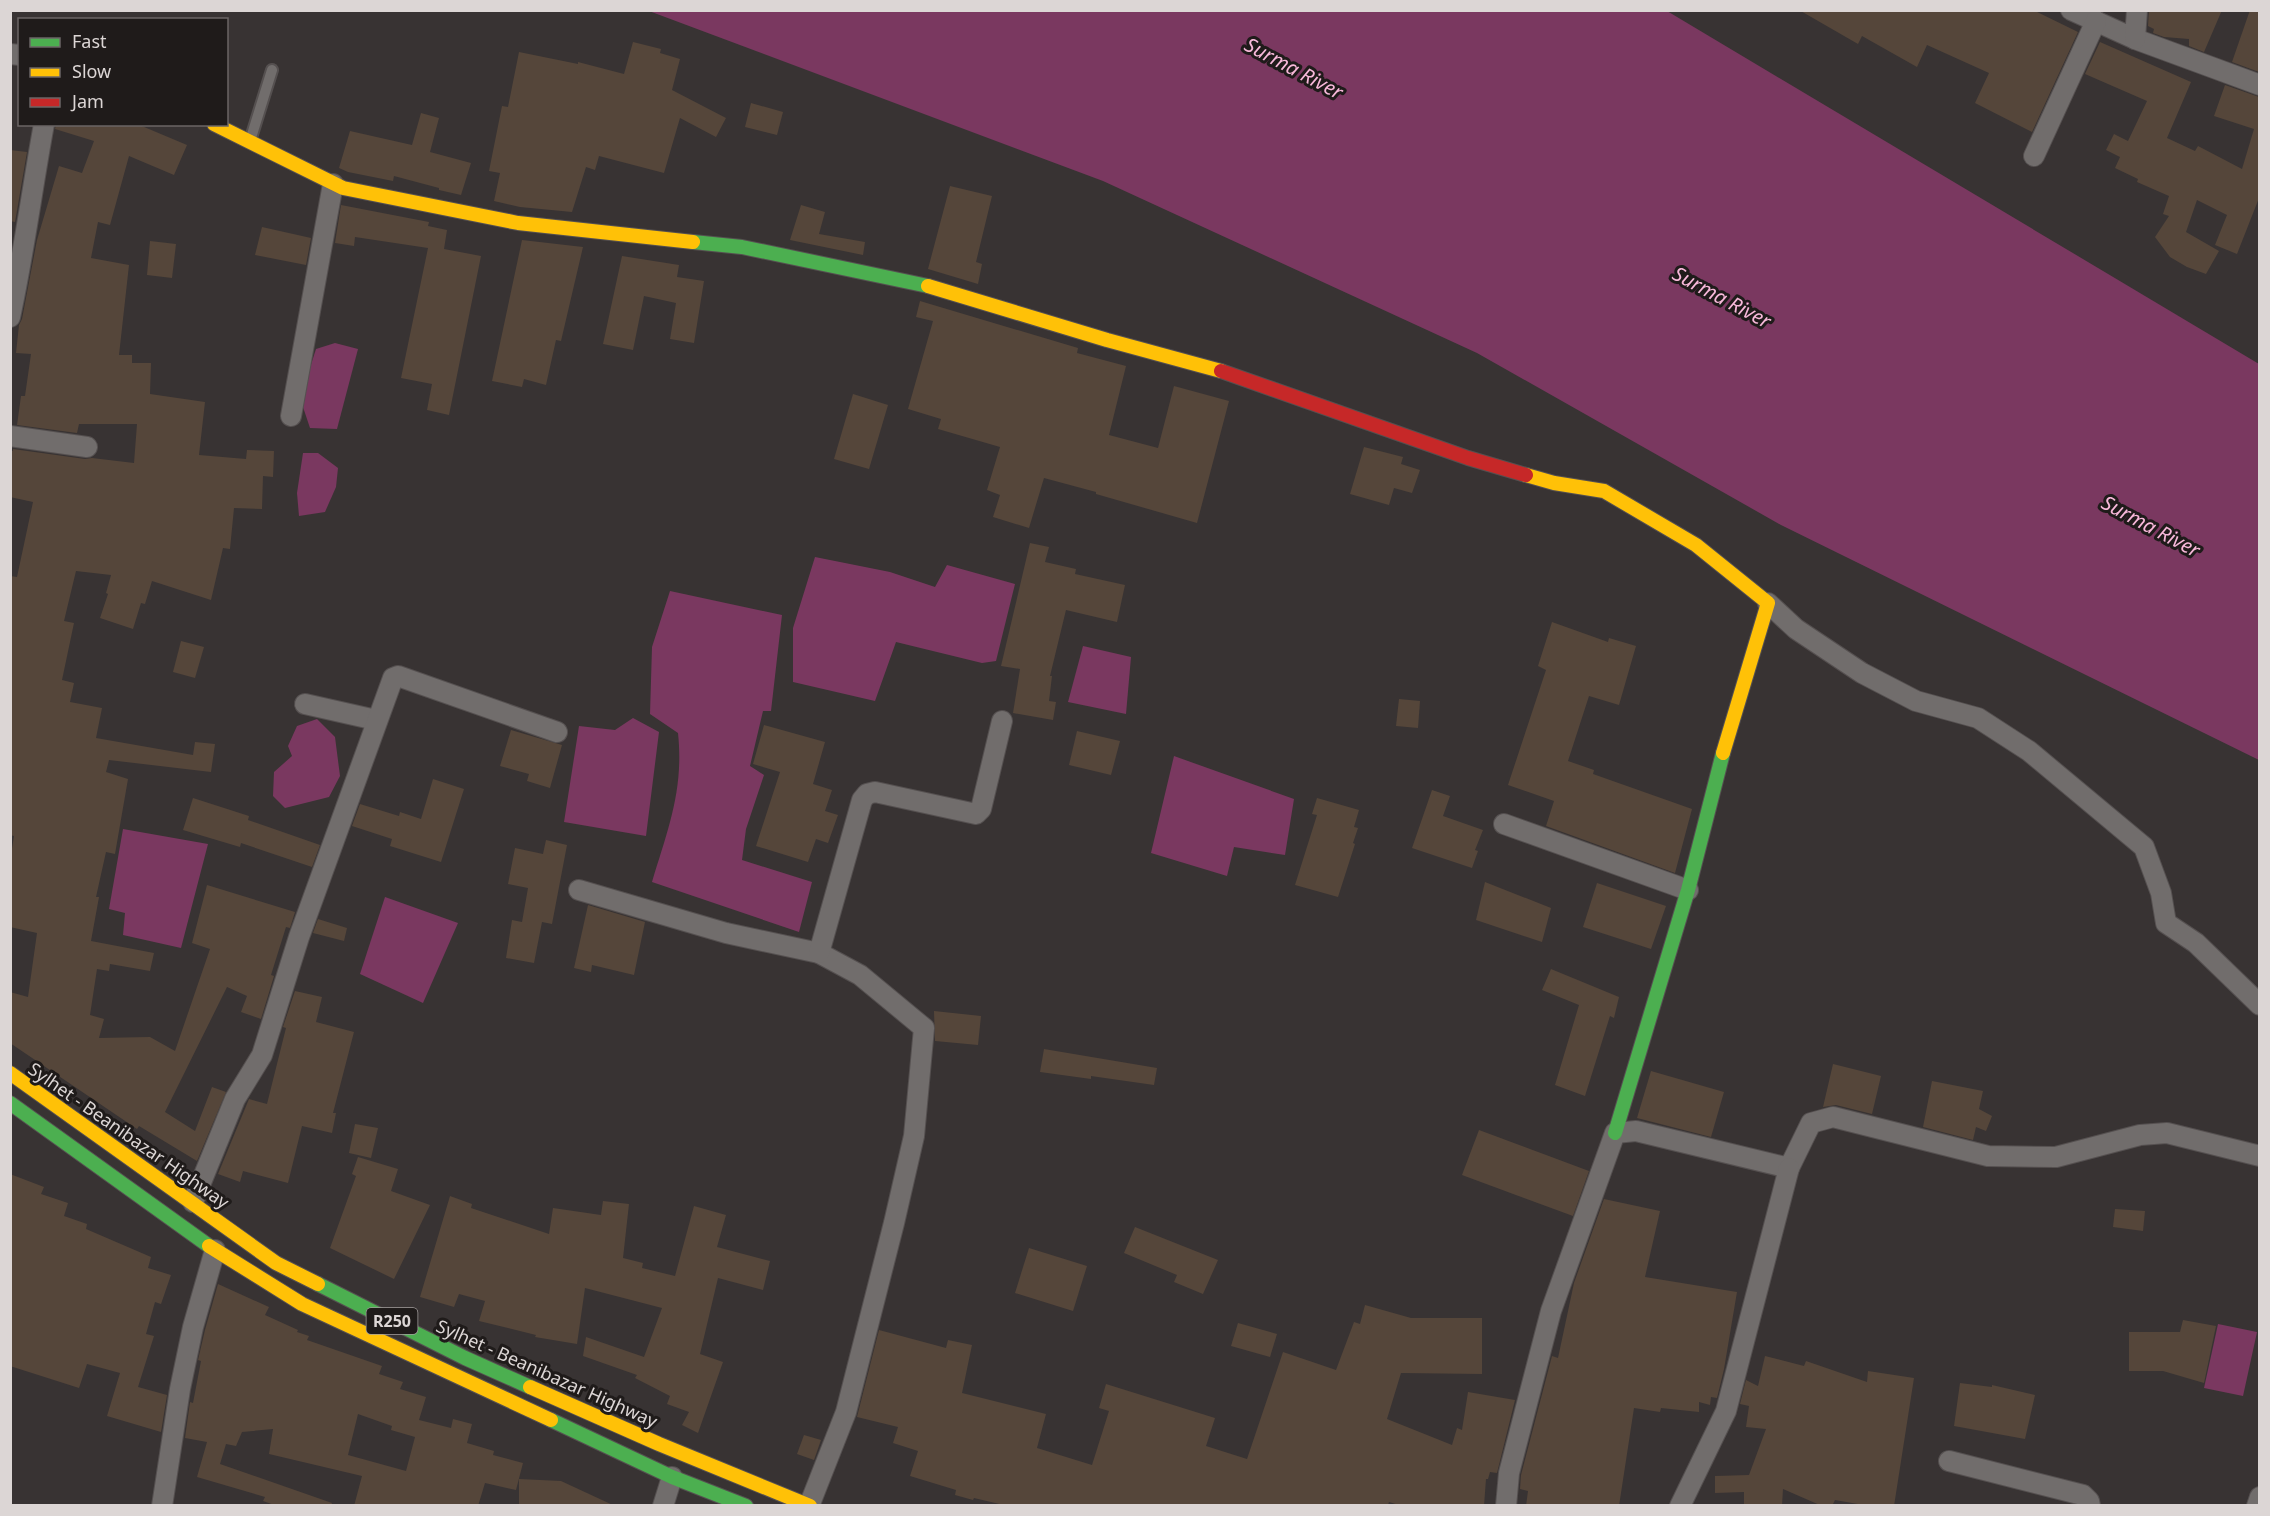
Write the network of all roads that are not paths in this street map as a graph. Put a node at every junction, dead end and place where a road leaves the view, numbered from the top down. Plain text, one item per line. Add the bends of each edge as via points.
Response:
1 (2070, 10) edge
2 (2137, 10) edge
3 (2096, 21) junction
4 (2135, 39) junction
5 (272, 70) dead end
6 (2259, 85) edge
7 (44, 126) edge
8 (218, 126) edge
9 (249, 143) junction
10 (2034, 156) dead end
11 (333, 184) junction
12 (10, 317) edge
13 (291, 416) dead end
14 (10, 436) edge
15 (87, 447) dead end
16 (1768, 603) junction
17 (305, 704) dead end
18 (376, 720) junction
19 (1002, 721) dead end
20 (557, 732) dead end
21 (1504, 824) dead end
22 (579, 890) dead end
23 (1688, 890) junction
24 (819, 953) junction
25 (2259, 1005) edge
26 (10, 1073) edge
27 (10, 1103) edge
28 (1615, 1133) junction
29 (2259, 1156) edge
30 (1789, 1168) junction
31 (193, 1202) junction
32 (215, 1250) junction
33 (1949, 1461) dead end
34 (672, 1477) junction
35 (2259, 1497) edge
36 (809, 1505) edge
37 (162, 1506) edge
38 (663, 1506) edge
39 (746, 1506) edge
40 (1506, 1506) edge
41 (1680, 1506) edge
42 (2090, 1506) edge
43 (2257, 1506) edge

1 - 3 street
2 - 4 street
3 - 4 street
3 - 10 street
4 - 6 street
5 - 9 lane
7 - 12 street
8 - 9 street
9 - 11 street
11 - 13 street
11 - 16 street via 518,223 742,247 913,282 1202,364 1468,458 1554,483 1604,492 1696,545
14 - 15 street
16 - 23 street
16 - 25 street via 1796,629 1862,673 1916,701 1978,718 2029,751 2144,847 2161,893 2166,923 2196,943
17 - 18 street
18 - 20 street via 389,684 398,676
18 - 31 street via 262,1055 235,1099
19 - 24 street via 981,810 976,814 875,792 862,800
21 - 23 street
22 - 24 street via 726,933
23 - 28 street
24 - 36 street via 860,975 924,1028 914,1136 894,1223 846,1412
26 - 31 street, Sylhet - Beanibazar Highway / R250
27 - 32 street, R250
28 - 30 street via 1636,1131
28 - 40 street via 1551,1311 1509,1473
29 - 30 street via 2168,1133 2140,1135 2056,1157 1988,1156 1833,1117 1811,1122
30 - 41 street via 1726,1411
31 - 36 street, Sylhet - Beanibazar Highway / R250 via 276,1263 465,1358
32 - 34 street, R250 via 302,1304
32 - 37 street via 180,1389
33 - 42 street via 2083,1495
34 - 38 street
34 - 39 street, R250
35 - 43 street

